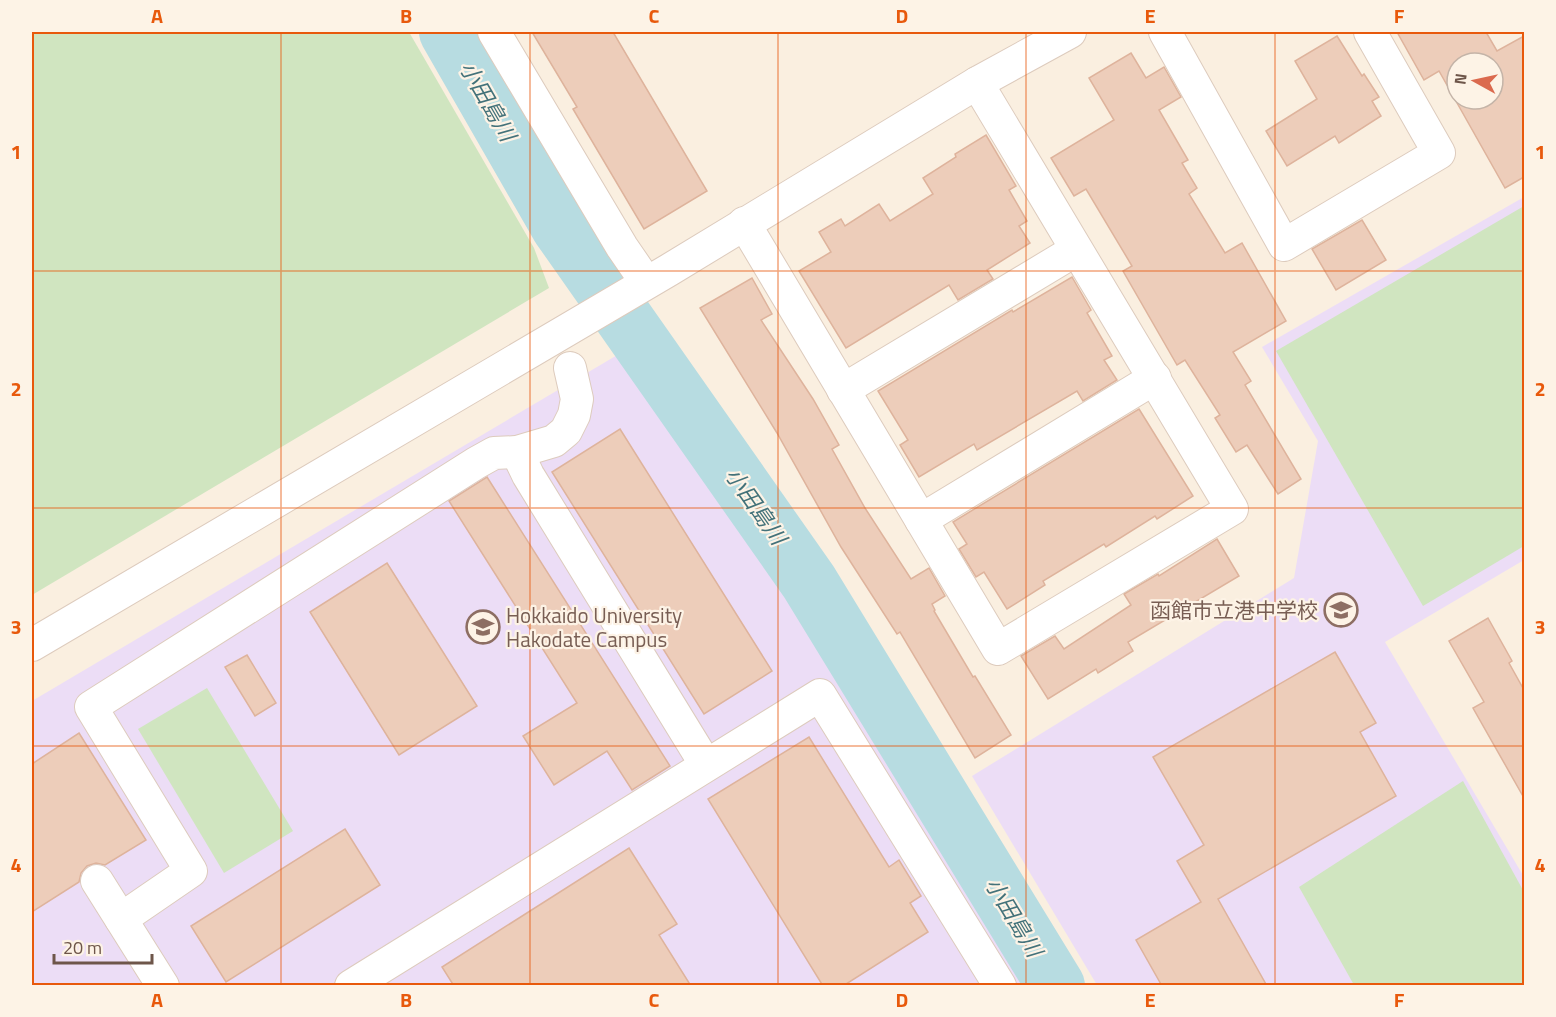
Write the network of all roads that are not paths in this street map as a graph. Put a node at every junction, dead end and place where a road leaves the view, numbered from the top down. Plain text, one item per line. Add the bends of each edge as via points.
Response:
1 (494, 32) edge
2 (1070, 32) edge
3 (1165, 32) edge
4 (1370, 32) edge
5 (977, 83) junction
6 (744, 223) junction
7 (1076, 249) junction
8 (646, 282) junction
9 (570, 368) dead end
10 (1155, 378) junction
11 (843, 390) junction
12 (518, 452) junction
13 (921, 520) junction
14 (32, 645) edge
15 (706, 765) junction
16 (97, 881) dead end
17 (121, 919) junction
18 (163, 986) edge
19 (351, 986) edge
20 (1000, 986) edge

1 - 8 street
2 - 5 street
3 - 4 street via 1284,245 1439,153
5 - 6 street
5 - 7 street
6 - 8 street
6 - 11 street
7 - 10 street
7 - 11 street
8 - 14 street
9 - 12 street via 577,399 566,431 554,441
10 - 13 street
10 - 13 street via 1232,509 998,649
11 - 13 street
12 - 15 street via 528,475
12 - 17 street via 494,453 476,463 91,707 191,871
15 - 19 street
15 - 20 street via 820,695
16 - 17 street
17 - 18 street

